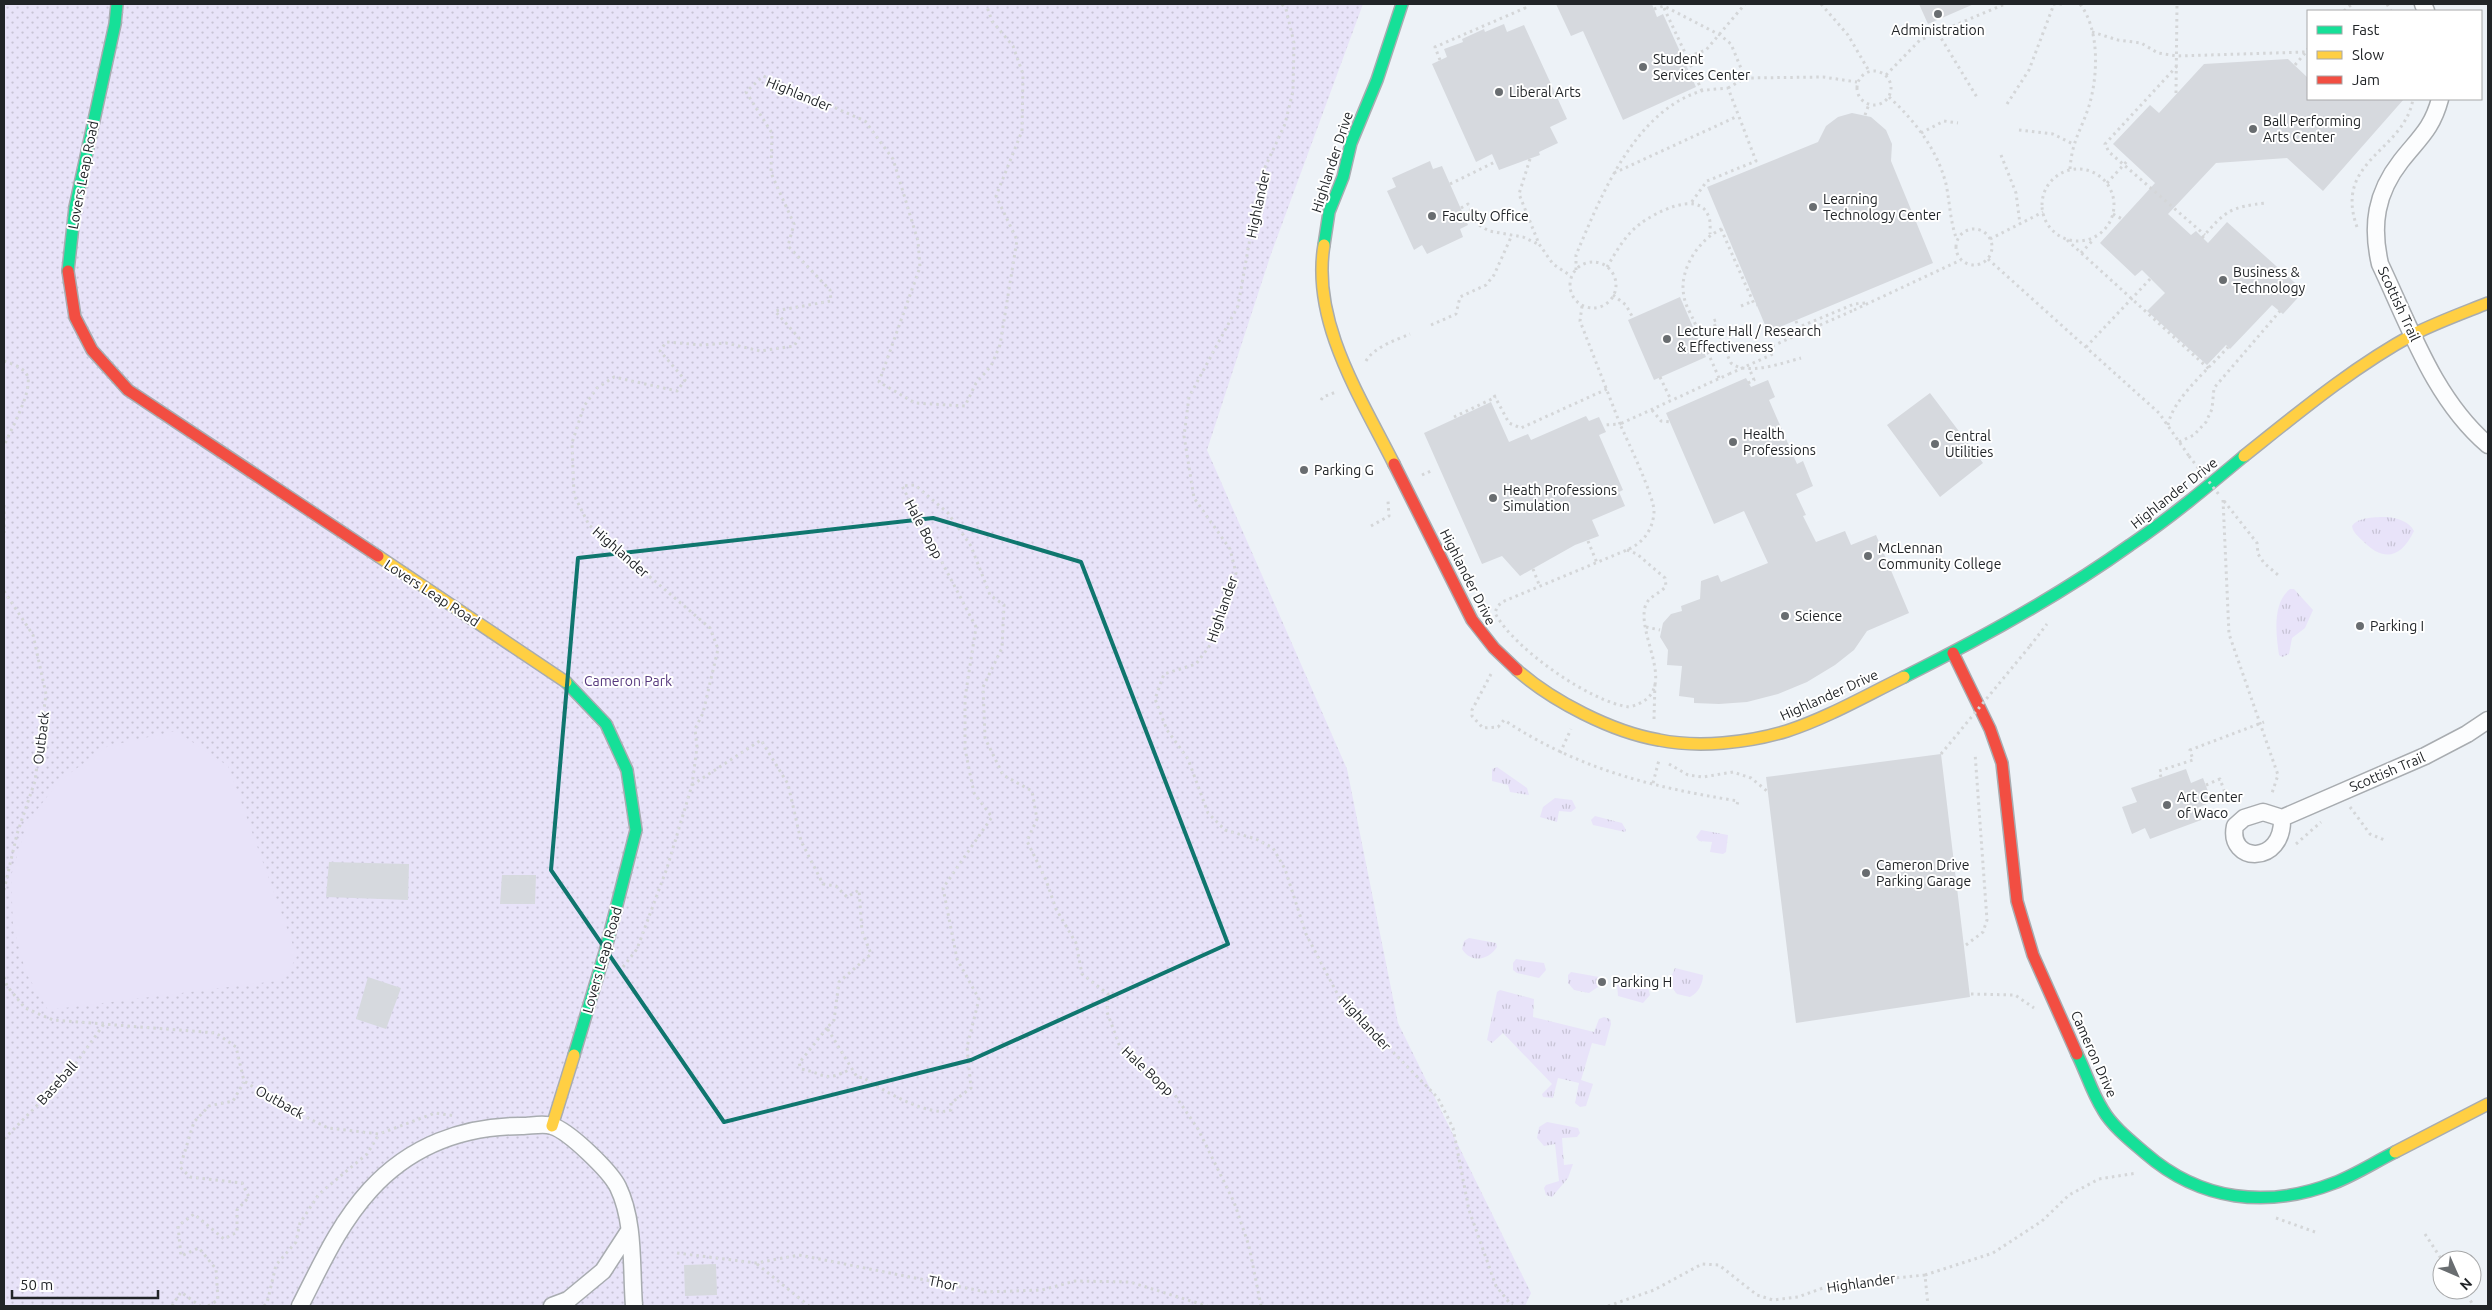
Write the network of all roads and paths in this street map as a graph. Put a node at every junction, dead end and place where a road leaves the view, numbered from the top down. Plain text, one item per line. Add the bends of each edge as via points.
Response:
1 (117, 4) edge
2 (986, 4) edge
3 (1282, 4) edge
4 (1402, 4) edge
5 (1522, 4) edge
6 (1745, 4) edge
7 (1822, 4) edge
8 (2005, 4) edge
9 (2053, 4) edge
10 (2066, 4) edge
11 (2080, 4) edge
12 (2177, 4) edge
13 (1996, 5) edge
14 (1664, 6) junction
15 (1654, 9) dead end
16 (2092, 32) junction
17 (1938, 33) junction
18 (1720, 35) junction
19 (2307, 50) edge
20 (2176, 56) junction
21 (1687, 57) junction
22 (1440, 60) dead end
23 (2177, 66) junction
24 (2295, 66) dead end
25 (1870, 71) junction
26 (1886, 75) junction
27 (1745, 78) junction
28 (1857, 82) junction
29 (1728, 88) junction
30 (1702, 91) junction
31 (2176, 93) dead end
32 (1889, 98) junction
33 (1978, 99) dead end
34 (2413, 100) edge
35 (2440, 100) edge
36 (1869, 104) junction
37 (2007, 104) dead end
38 (1865, 115) dead end
39 (1738, 116) junction
40 (1958, 123) dead end
41 (2019, 130) dead end
42 (1921, 132) junction
43 (2073, 144) junction
44 (2001, 155) dead end
45 (1530, 159) dead end
46 (2129, 159) dead end
47 (1495, 162) dead end
48 (2124, 165) junction
49 (2070, 169) junction
50 (1614, 173) junction
51 (2107, 183) junction
52 (1450, 184) dead end
53 (1691, 203) junction
54 (2266, 203) dead end
55 (1461, 208) dead end
56 (2043, 212) junction
57 (2113, 214) junction
58 (2352, 214) dead end
59 (2122, 219) dead end
60 (2020, 224) junction
61 (1512, 234) junction
62 (1710, 234) junction
63 (2096, 238) junction
64 (1990, 239) junction
65 (1957, 240) junction
66 (2066, 240) junction
67 (1539, 244) junction
68 (2081, 253) junction
69 (1988, 259) junction
70 (1961, 260) junction
71 (1607, 267) junction
72 (1576, 270) junction
73 (1571, 276) junction
74 (2152, 276) dead end
75 (1613, 295) junction
76 (2130, 299) junction
77 (1753, 301) junction
78 (1870, 303) junction
79 (2488, 303) edge
80 (1757, 305) dead end
81 (1582, 306) junction
82 (1742, 306) dead end
83 (2280, 312) dead end
84 (1634, 318) dead end
85 (1716, 320) dead end
86 (1796, 321) dead end
87 (1431, 325) dead end
88 (1798, 327) junction
89 (1410, 334) dead end
90 (2414, 335) junction
91 (1778, 336) dead end
92 (2086, 347) junction
93 (2228, 347) dead end
94 (1725, 350) junction
95 (1707, 352) junction
96 (1368, 357) dead end
97 (1801, 358) dead end
98 (4, 361) edge
99 (1749, 368) junction
100 (2209, 369) junction
101 (1660, 377) dead end
102 (1719, 378) junction
103 (1748, 383) dead end
104 (1607, 389) junction
105 (1671, 400) junction
106 (1652, 410) junction
107 (1454, 416) dead end
108 (1670, 422) dead end
109 (1620, 424) junction
110 (1603, 425) dead end
111 (2168, 426) junction
112 (2179, 442) junction
113 (2488, 445) edge
114 (4, 446) edge
115 (1433, 470) dead end
116 (1420, 476) dead end
117 (2220, 496) dead end
118 (1388, 497) dead end
119 (4, 505) edge
120 (1371, 526) dead end
121 (4, 533) edge
122 (1588, 541) dead end
123 (1627, 550) junction
124 (1597, 563) junction
125 (1532, 569) dead end
126 (2278, 574) dead end
127 (1540, 587) junction
128 (4, 591) edge
129 (1646, 627) junction
130 (1660, 630) dead end
131 (2030, 646) dead end
132 (1953, 653) junction
133 (1496, 672) dead end
134 (1655, 682) junction
135 (1964, 713) dead end
136 (1654, 719) dead end
137 (1575, 720) dead end
138 (2488, 720) edge
139 (2261, 723) junction
140 (1971, 729) dead end
141 (1974, 744) dead end
142 (1560, 753) junction
143 (1661, 753) dead end
144 (1941, 754) dead end
145 (1667, 762) dead end
146 (2161, 777) dead end
147 (1654, 783) junction
148 (692, 785) junction
149 (2206, 785) dead end
150 (1767, 791) dead end
151 (2264, 798) dead end
152 (1737, 805) dead end
153 (2343, 805) dead end
154 (2233, 812) dead end
155 (2327, 817) dead end
156 (2282, 818) dead end
157 (2387, 841) dead end
158 (2293, 847) dead end
159 (4, 890) edge
160 (1966, 945) dead end
161 (621, 971) dead end
162 (4, 977) edge
163 (104, 1023) junction
164 (827, 1028) junction
165 (851, 1069) junction
166 (244, 1081) junction
167 (2488, 1104) edge
168 (466, 1118) dead end
169 (552, 1126) junction
170 (379, 1134) junction
171 (4, 1139) edge
172 (2162, 1168) junction
173 (629, 1231) junction
174 (2424, 1234) dead end
175 (2435, 1250) edge
176 (677, 1253) dead end
177 (756, 1263) junction
178 (1925, 1275) junction
179 (573, 1303) edge
180 (172, 1306) edge
181 (200, 1306) edge
182 (208, 1306) edge
183 (264, 1306) edge
184 (300, 1306) edge
185 (552, 1306) edge
186 (634, 1306) edge
187 (809, 1306) edge
188 (1207, 1306) edge
189 (1260, 1306) edge
190 (1512, 1306) edge
191 (1608, 1306) edge
192 (1928, 1306) edge

1 - 169 street, Lovers Leap Road via 75,207 68,268 75,317 92,350 128,390 566,682 606,724 627,770 636,830 605,952
2 - 148 path, Highlander via 992,21 1013,46 1023,74 1022,131 996,196 1017,240 1000,345 991,366 976,383 965,406 915,403 879,382 920,267 918,241 893,159 865,121 763,76 746,92 772,133 771,173 794,224 788,246 830,290 831,301 774,311 799,338 794,346 760,351 726,343 666,342 660,351 685,380 677,391 614,377 597,388 584,406 572,443 574,495 590,525 710,628 718,649 703,713 695,730 698,747
3 - 190 path, Highlander via 1294,43 1293,91 1285,124 1261,176 1238,306 1189,396 1184,436 1194,498 1230,549 1236,573 1214,640 1196,664 1164,674 1155,699 1167,730 1188,760 1208,813 1225,830 1256,838 1273,848 1285,869 1306,934 1339,997 1438,1098 1453,1128 1470,1210 1496,1286
4 - 132 street, Highlander Drive via 1329,212 1322,256 1323,291 1336,343 1354,383 1486,643 1514,669 1561,700 1622,730 1669,742 1720,742 1783,733
5 - 22 path via 1525,8 1435,47
6 - 18 path
7 - 25 path via 1848,35
8 - 13 path
9 - 10 path
9 - 37 path via 2029,70
11 - 16 path
12 - 20 path
13 - 17 path
14 - 15 path
14 - 18 path
14 - 21 path
16 - 20 path via 2141,43 2158,52
16 - 43 path via 2094,87
17 - 26 path via 1920,40
17 - 33 path
18 - 21 path via 1706,50
18 - 27 path via 1731,44
19 - 20 path
19 - 24 path
20 - 23 path
21 - 30 path
23 - 31 path
23 - 48 path via 2105,144
25 - 26 path
25 - 28 path
26 - 32 path via 1891,83
27 - 28 path via 1822,78
27 - 29 path
28 - 36 path via 1857,93
29 - 30 path
29 - 39 path
30 - 50 path via 1652,123
32 - 36 path via 1879,104
32 - 42 path
34 - 58 path via 2406,118 2354,184
35 - 90 street, Scottish Trail via 2422,138 2401,161 2376,208 2374,240 2380,264
36 - 38 path
39 - 50 path
39 - 53 path via 1756,161 1707,182
40 - 42 path via 1944,121
41 - 43 path via 2053,134
42 - 65 path via 1943,176
43 - 49 path
44 - 60 path via 2016,193
45 - 67 path via 1519,194
46 - 48 path
47 - 52 path
48 - 51 path
48 - 54 path via 2204,236 2227,211
49 - 51 path via 2086,169 2100,175
49 - 56 path via 2055,176 2045,188 2041,204
50 - 72 path via 1576,255
51 - 57 path via 2114,195
53 - 62 path via 1708,215
53 - 71 path via 1667,209 1639,224 1623,241
55 - 61 path via 1468,204 1477,224 1489,231
56 - 60 path
56 - 66 path via 2044,220
57 - 59 path
57 - 63 path
60 - 64 path
61 - 67 path
61 - 87 path via 1494,275 1486,285 1460,296 1456,314
62 - 77 path via 1723,228
62 - 95 path via 1692,258 1684,280 1684,297
63 - 66 path
63 - 68 path
64 - 65 path via 1973,229
64 - 69 path via 1992,246
65 - 70 path via 1957,254
66 - 68 path
67 - 73 path via 1553,264
68 - 76 path
69 - 70 path via 1974,265
69 - 92 path
70 - 78 path
71 - 72 path via 1598,262
71 - 75 path via 1616,282
72 - 73 path
73 - 81 path via 1571,295
74 - 76 path
75 - 81 path via 1598,308
75 - 84 path via 1626,305
76 - 92 path
76 - 100 path
77 - 80 path
77 - 82 path
78 - 88 path via 1854,304
78 - 102 path, bridge via 1770,347 1773,354
79 - 90 street, Highlander Drive
81 - 104 path via 1580,321
83 - 112 path via 2214,388 2212,409 2206,422 2194,435
85 - 94 path via 1713,321
86 - 88 path
88 - 91 path
89 - 96 path
90 - 113 street, Scottish Trail via 2444,396 2470,430
90 - 132 street, Highlander Drive via 2348,377 2132,544 2008,623
92 - 111 path via 2159,413
93 - 100 path
94 - 95 path
94 - 99 path via 1735,366
95 - 102 path
97 - 99 path via 1776,366
98 - 114 path via 27,374 29,386
99 - 103 path via 1754,380
100 - 111 path via 2174,408
101 - 105 path
102 - 105 path
104 - 107 path via 1521,428 1509,423 1495,396
104 - 109 path
105 - 106 path
106 - 108 path via 1661,421
106 - 109 path
109 - 110 path
109 - 123 path via 1654,505 1650,531 1636,546
111 - 112 path
112 - 117 path, bridge
115 - 116 path
118 - 120 path via 1389,516
119 - 121 path
122 - 124 path
123 - 124 path
123 - 129 path via 1637,554 1665,578 1666,586 1644,608
124 - 127 path
125 - 127 path
126 - 139 path via 2264,563 2252,534 2223,500 2229,634
127 - 134 path via 1502,602 1495,613 1506,630 1546,665 1591,694 1624,706 1643,702
128 - 159 path, Outback via 33,635 46,694 35,781 17,834
129 - 130 path
129 - 134 path via 1655,660
131 - 144 path, bridge
132 - 172 street, Cameron Drive via 1990,729 2002,763 2017,901 2033,955 2103,1111
133 - 142 path via 1487,680 1472,716 1484,728 1498,727 1504,720
134 - 136 path
135 - 140 path
137 - 142 path
138 - 156 street, Scottish Trail via 2425,756
139 - 146 path via 2190,750 2193,760 2159,771
139 - 151 path via 2278,775 2271,798
141 - 160 path via 1987,920 1983,932
142 - 147 path via 1590,766
143 - 147 path
145 - 150 path via 1688,775 1703,778 1733,772 1751,778
147 - 152 path via 1738,801
148 - 161 path via 667,868 637,949
148 - 164 path via 761,740 788,784 801,841 823,884 836,886 847,897 859,890 862,931 871,954 839,982 834,1020
149 - 154 path via 2220,779
153 - 157 path via 2350,806 2370,834
155 - 158 path
162 - 163 path, Outback via 7,986 25,1008 53,1020
163 - 166 path, Outback via 216,1033 236,1047
163 - 171 path, Baseball via 69,1073
164 - 165 path, Hale Bopp
164 - 165 path via 799,1063 801,1069 822,1077 834,1077
165 - 189 path, Hale Bopp via 857,1076 934,1111 951,1110 951,1103 971,1088 967,1047 978,999 957,959 943,888 992,818 974,793 965,749 965,698 976,627 902,486 914,485 948,513 971,546 990,595 1004,605 1002,648 982,687 984,738 1003,775 1032,791 1037,819 1027,841 1056,909 1076,943 1082,974 1108,994 1107,1012 1120,1047 1170,1088 1198,1130 1234,1202 1250,1246
166 - 170 path, Outback via 328,1128
166 - 182 path via 233,1101 209,1106 194,1122 180,1167 190,1177 242,1183 249,1196 237,1210 237,1232 224,1239 194,1214 178,1226 181,1256 199,1248 216,1269 218,1300
167 - 172 street, Cameron Drive via 2334,1183 2290,1195 2248,1199 2204,1189
168 - 170 path, Outback via 435,1113
169 - 173 street via 588,1150 617,1185 627,1208
169 - 184 street via 510,1126 462,1132 416,1150 371,1189 349,1215
170 - 183 path via 367,1154 318,1194 300,1223 296,1242 276,1265
172 - 178 path, Highlander via 2099,1179 2070,1195 2042,1220 1994,1252
173 - 179 street via 603,1271
173 - 186 street
174 - 175 path
176 - 177 path, Thor
177 - 187 path
177 - 188 path, Thor via 799,1255 986,1292 1042,1290 1075,1281 1130,1282
178 - 191 path, Highlander via 1834,1284 1798,1297 1773,1300 1757,1295 1719,1265 1702,1264 1654,1290
178 - 192 path
179 - 185 street
180 - 181 path via 181,1292

